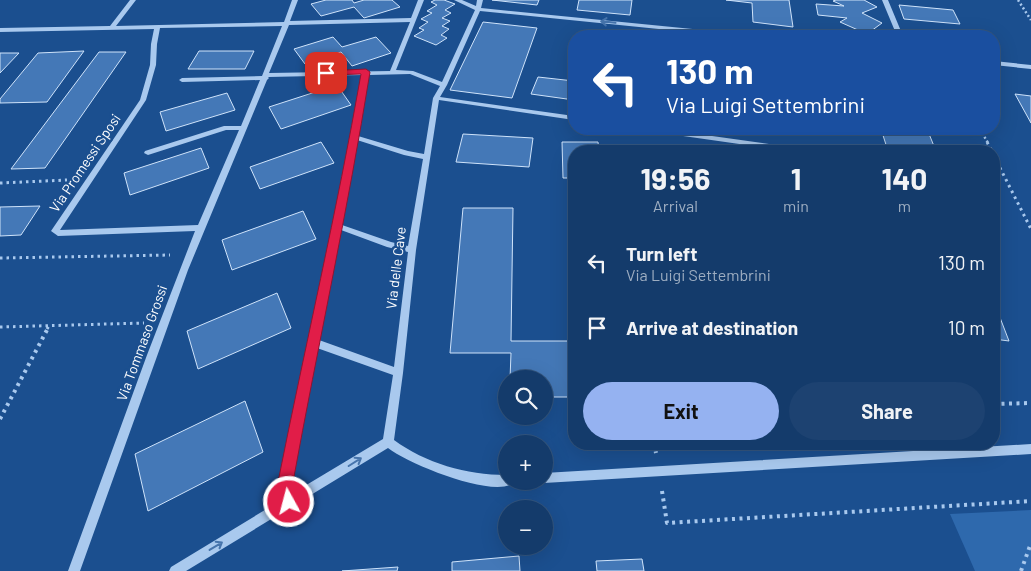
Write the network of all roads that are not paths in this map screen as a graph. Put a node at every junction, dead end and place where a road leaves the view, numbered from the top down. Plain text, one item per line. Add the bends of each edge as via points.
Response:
1 (133, 0) edge
2 (295, 0) edge
3 (421, 0) edge
4 (457, 0) edge
5 (480, 0) edge
6 (885, 0) edge
7 (478, 9) junction
8 (414, 20) junction
9 (287, 23) junction
10 (157, 27) junction
11 (111, 28) junction
12 (0, 30) edge
13 (684, 30) edge
14 (898, 30) edge
15 (1000, 64) edge
16 (1031, 67) edge
17 (393, 71) junction
18 (366, 72) junction
19 (267, 76) junction
20 (182, 80) dead end
21 (444, 85) junction
22 (436, 98) junction
23 (568, 117) edge
24 (244, 128) junction
25 (691, 135) edge
26 (355, 137) junction
27 (761, 145) edge
28 (148, 152) dead end
29 (427, 157) junction
30 (337, 226) junction
31 (201, 228) junction
32 (412, 250) junction
33 (312, 342) junction
34 (398, 372) junction
35 (388, 442) junction
36 (1031, 449) edge
37 (553, 477) edge
38 (498, 479) edge
39 (289, 502) junction
40 (74, 571) edge
41 (174, 571) edge

1 - 11 street
2 - 9 street, Via Tommaso Grossi
3 - 8 street
4 - 7 street
5 - 7 street, Via delle Cave
6 - 14 street
13 -> 7 street
7 - 21 street, Via delle Cave
8 - 9 street
8 - 17 street
9 - 10 street
9 - 19 street, Via Tommaso Grossi
10 - 11 street
10 - 31 street, Via Promessi Sposi via 143,100 56,232
11 - 12 street
15 - 16 street
17 - 18 street
17 - 21 street via 411,72
18 - 19 street
18 - 26 street
19 - 20 street
19 - 24 street, Via Tommaso Grossi
21 - 22 street, Via delle Cave
22 - 23 street
22 - 29 street, Via delle Cave
24 - 28 street via 226,128
24 - 31 street, Via Tommaso Grossi
25 - 27 street
26 - 29 street
26 - 30 street
29 - 32 street, Via delle Cave
30 - 32 street
30 - 33 street
31 - 40 street, Via Tommaso Grossi
32 - 34 street, Via delle Cave
33 - 34 street
33 - 39 street via 286,482
34 - 35 street, Via delle Cave
35 - 38 street via 398,451 438,468 477,478
39 -> 35 street
36 - 37 street
41 -> 39 street

